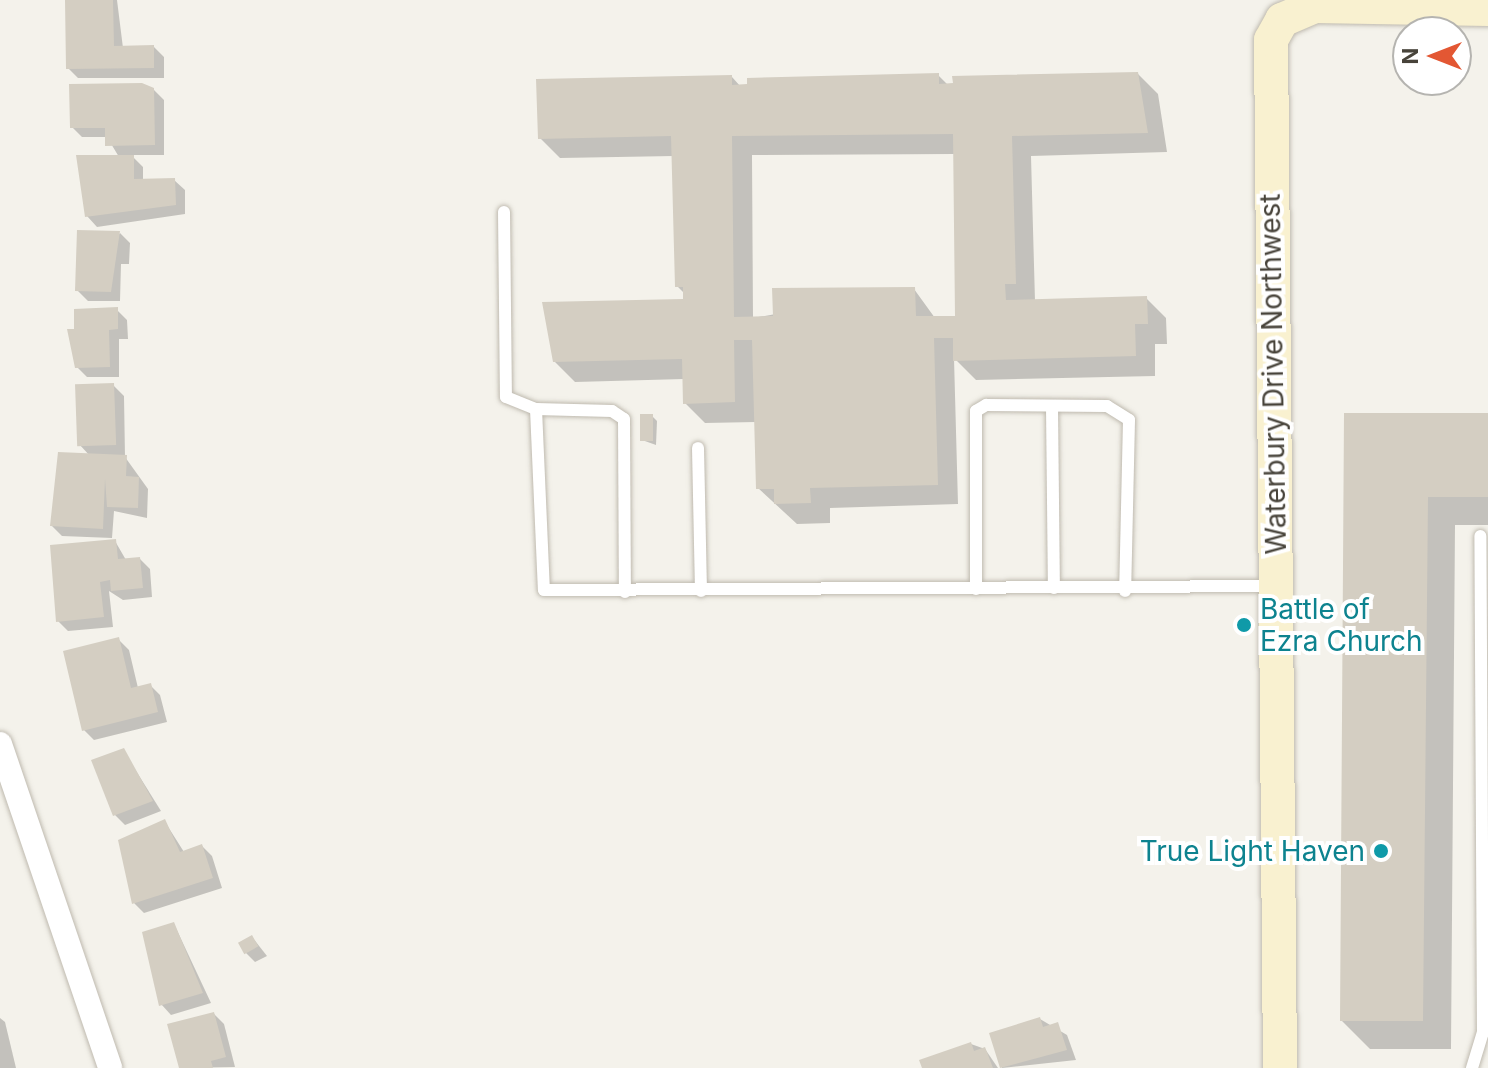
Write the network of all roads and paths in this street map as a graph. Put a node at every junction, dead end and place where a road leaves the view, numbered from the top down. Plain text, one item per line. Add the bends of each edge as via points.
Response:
1 (1488, 9) edge
2 (504, 212) dead end
3 (1052, 406) junction
4 (536, 409) junction
5 (698, 448) dead end
6 (1480, 536) dead end
7 (1276, 586) junction
8 (1054, 588) junction
9 (976, 589) junction
10 (701, 591) junction
11 (1125, 591) junction
12 (625, 592) junction
13 (1485, 670) edge
14 (0, 744) edge
15 (110, 1068) edge
16 (1280, 1068) edge
17 (1472, 1068) edge

1 - 7 street, Waterbury Drive Northwest via 1315,6 1282,20 1268,59
2 - 4 lane via 506,397
3 - 8 lane
3 - 9 lane via 976,411
3 - 11 lane via 1107,406 1129,420
4 - 12 lane via 612,411 624,419
4 - 12 lane via 538,583 555,593
5 - 10 lane
6 - 13 lane
7 - 11 lane
7 - 16 street, Waterbury Drive Northwest
8 - 9 lane
8 - 11 lane
9 - 10 lane
10 - 12 lane
13 - 17 lane via 1483,1033
14 - 15 street

